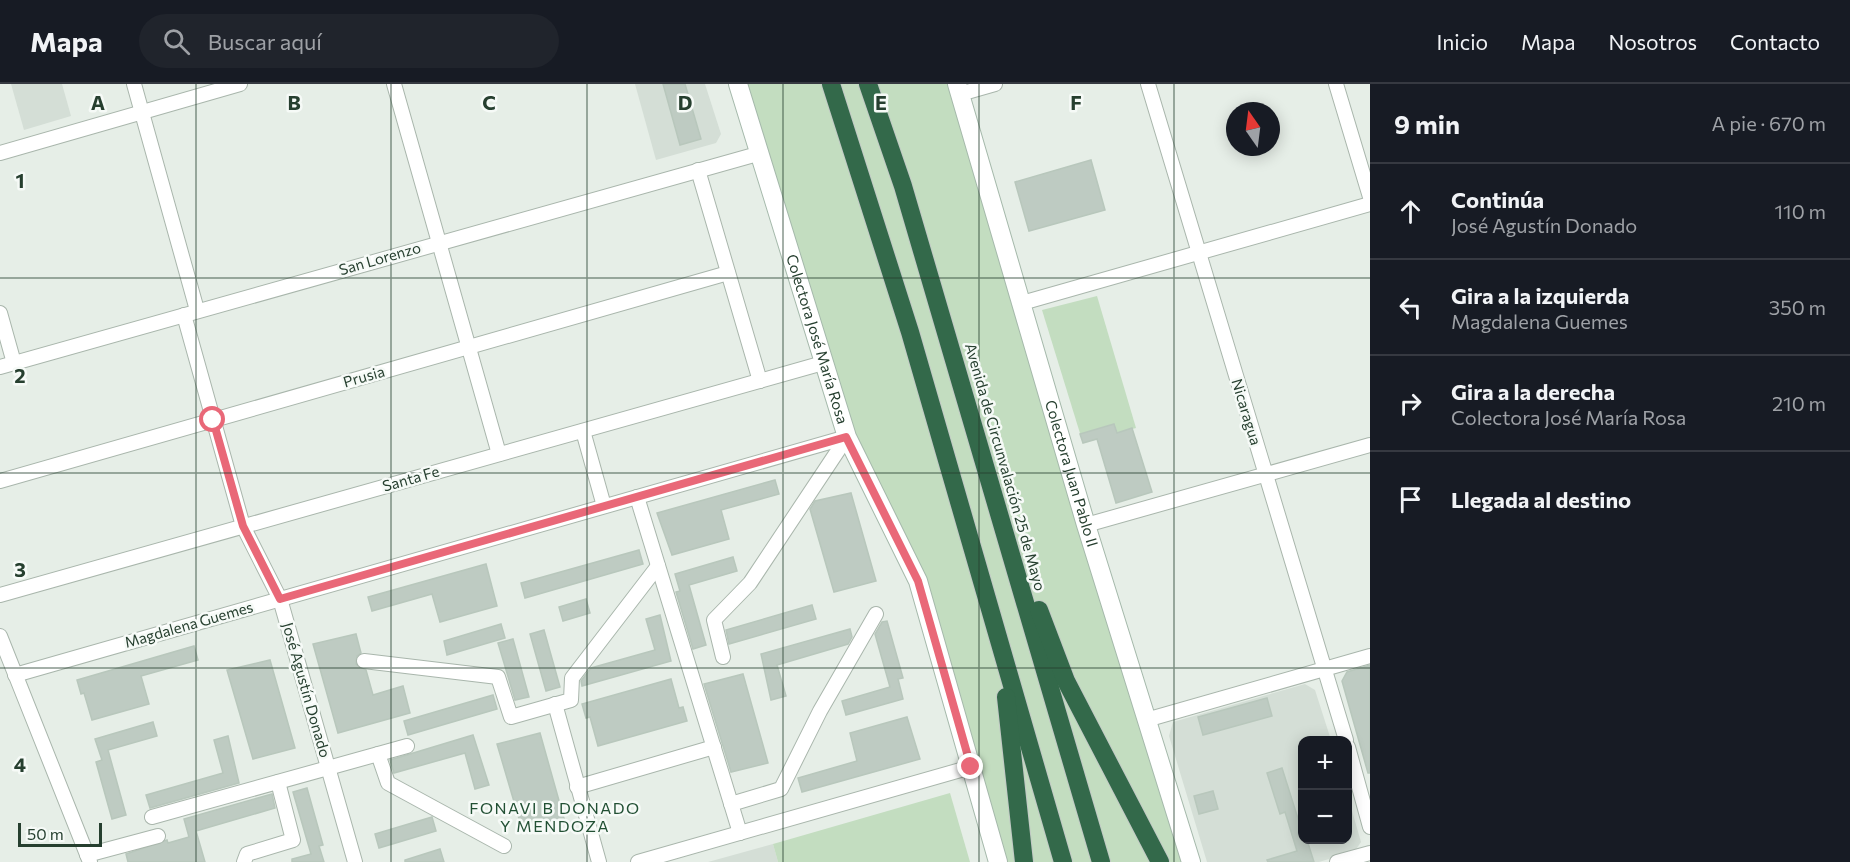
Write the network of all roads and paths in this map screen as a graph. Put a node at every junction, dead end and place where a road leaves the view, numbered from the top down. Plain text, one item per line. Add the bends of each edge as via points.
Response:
1 (134, 84) edge
2 (240, 84) edge
3 (394, 84) edge
4 (738, 84) edge
5 (831, 84) edge
6 (868, 84) edge
7 (995, 84) edge
8 (1148, 84) edge
9 (1336, 84) edge
10 (959, 89) edge
11 (142, 112) junction
12 (0, 153) edge
13 (761, 153) junction
14 (698, 170) junction
15 (1370, 197) edge
16 (1370, 204) edge
17 (439, 242) junction
18 (1198, 253) junction
19 (728, 273) junction
20 (1022, 303) junction
21 (190, 312) junction
22 (0, 313) edge
23 (469, 347) junction
24 (14, 363) junction
25 (823, 363) junction
26 (0, 367) edge
27 (760, 381) junction
28 (213, 420) junction
29 (583, 431) junction
30 (846, 437) junction
31 (1370, 445) edge
32 (499, 454) junction
33 (1265, 475) junction
34 (0, 481) edge
35 (992, 484) junction
36 (637, 497) junction
37 (604, 506) junction
38 (1086, 525) junction
39 (243, 526) junction
40 (658, 566) junction
41 (0, 595) edge
42 (280, 599) junction
43 (876, 614) dead end
44 (994, 621) junction
45 (0, 636) edge
46 (1370, 656) edge
47 (723, 657) dead end
48 (364, 661) dead end
49 (1325, 668) junction
50 (15, 675) junction
51 (555, 704) junction
52 (1146, 720) junction
53 (1345, 736) edge
54 (407, 746) dead end
55 (714, 747) junction
56 (378, 754) junction
57 (1352, 764) edge
58 (971, 767) junction
59 (328, 768) junction
60 (278, 782) junction
61 (577, 787) junction
62 (731, 804) junction
63 (152, 817) dead end
64 (1370, 827) edge
65 (740, 833) junction
66 (158, 836) dead end
67 (504, 846) dead end
68 (1370, 853) edge
69 (88, 859) edge
70 (244, 862) edge
71 (355, 862) edge
72 (599, 862) edge
73 (638, 862) edge
74 (998, 862) edge
75 (1024, 862) edge
76 (1063, 862) edge
77 (1101, 862) edge
78 (1160, 862) edge
79 (1191, 862) edge
80 (1337, 862) edge

1 - 11 street, José Agustín Donado
2 - 11 street
3 - 17 street
4 - 13 main road, Colectora José María Rosa
5 - 44 highway via 910,332
6 - 35 highway, Avenida de Circunvalación 25 de Mayo via 903,186
7 - 10 street
8 - 18 street, Nicaragua
9 - 15 street
10 - 20 main road, Colectora Juan Pablo II
11 - 12 street
11 - 21 street, José Agustín Donado
13 - 14 street, San Lorenzo
13 - 25 main road, Colectora José María Rosa
14 - 17 street, San Lorenzo
14 - 19 street
16 - 18 street
17 - 21 street, San Lorenzo
17 - 23 street
18 - 20 street
18 - 33 street, Nicaragua
19 - 23 street, Prusia
19 - 27 street
20 - 38 main road, Colectora Juan Pablo II
21 - 24 street, San Lorenzo
21 - 28 street, José Agustín Donado
22 - 24 street
23 - 28 street, Prusia
23 - 32 street
24 - 26 street, San Lorenzo
25 - 27 street, Santa Fe
25 - 30 main road, Colectora José María Rosa
27 - 29 street, Santa Fe
28 - 34 street, Prusia
28 - 39 street, José Agustín Donado
29 - 32 street, Santa Fe
29 - 37 street
30 - 36 street, Magdalena Guemes
30 - 47 street via 750,583 714,620
30 - 58 main road, Colectora José María Rosa via 918,581
31 - 33 street
32 - 39 street, Santa Fe
33 - 38 street
33 - 49 street, Nicaragua
35 - 77 highway, Avenida de Circunvalación 25 de Mayo
35 - 78 highway via 1066,681
36 - 37 street, Magdalena Guemes
36 - 40 street
37 - 42 street, Magdalena Guemes
38 - 52 main road, Colectora Juan Pablo II
39 - 41 street, Santa Fe
39 - 42 street, José Agustín Donado
40 - 51 street via 572,678 571,700
40 - 55 street
42 - 50 street, Magdalena Guemes
42 - 59 street, José Agustín Donado
43 - 62 street via 781,789
44 - 75 highway via 1007,701
44 - 76 highway
45 - 50 street
46 - 49 street
48 - 51 street via 498,676 511,717
49 - 52 street
49 - 53 street, Nicaragua
50 - 69 street
51 - 61 street
52 - 79 main road, Colectora Juan Pablo II
54 - 56 street
55 - 61 street
55 - 62 street
56 - 59 street
56 - 67 street via 388,783
57 - 64 street
58 - 65 street
58 - 74 main road, Colectora José María Rosa
59 - 60 street
59 - 71 street, José Agustín Donado
60 - 63 street
60 - 70 street via 293,840 247,854
61 - 72 street
62 - 65 street
65 - 73 street
66 - 69 street
68 - 80 street

